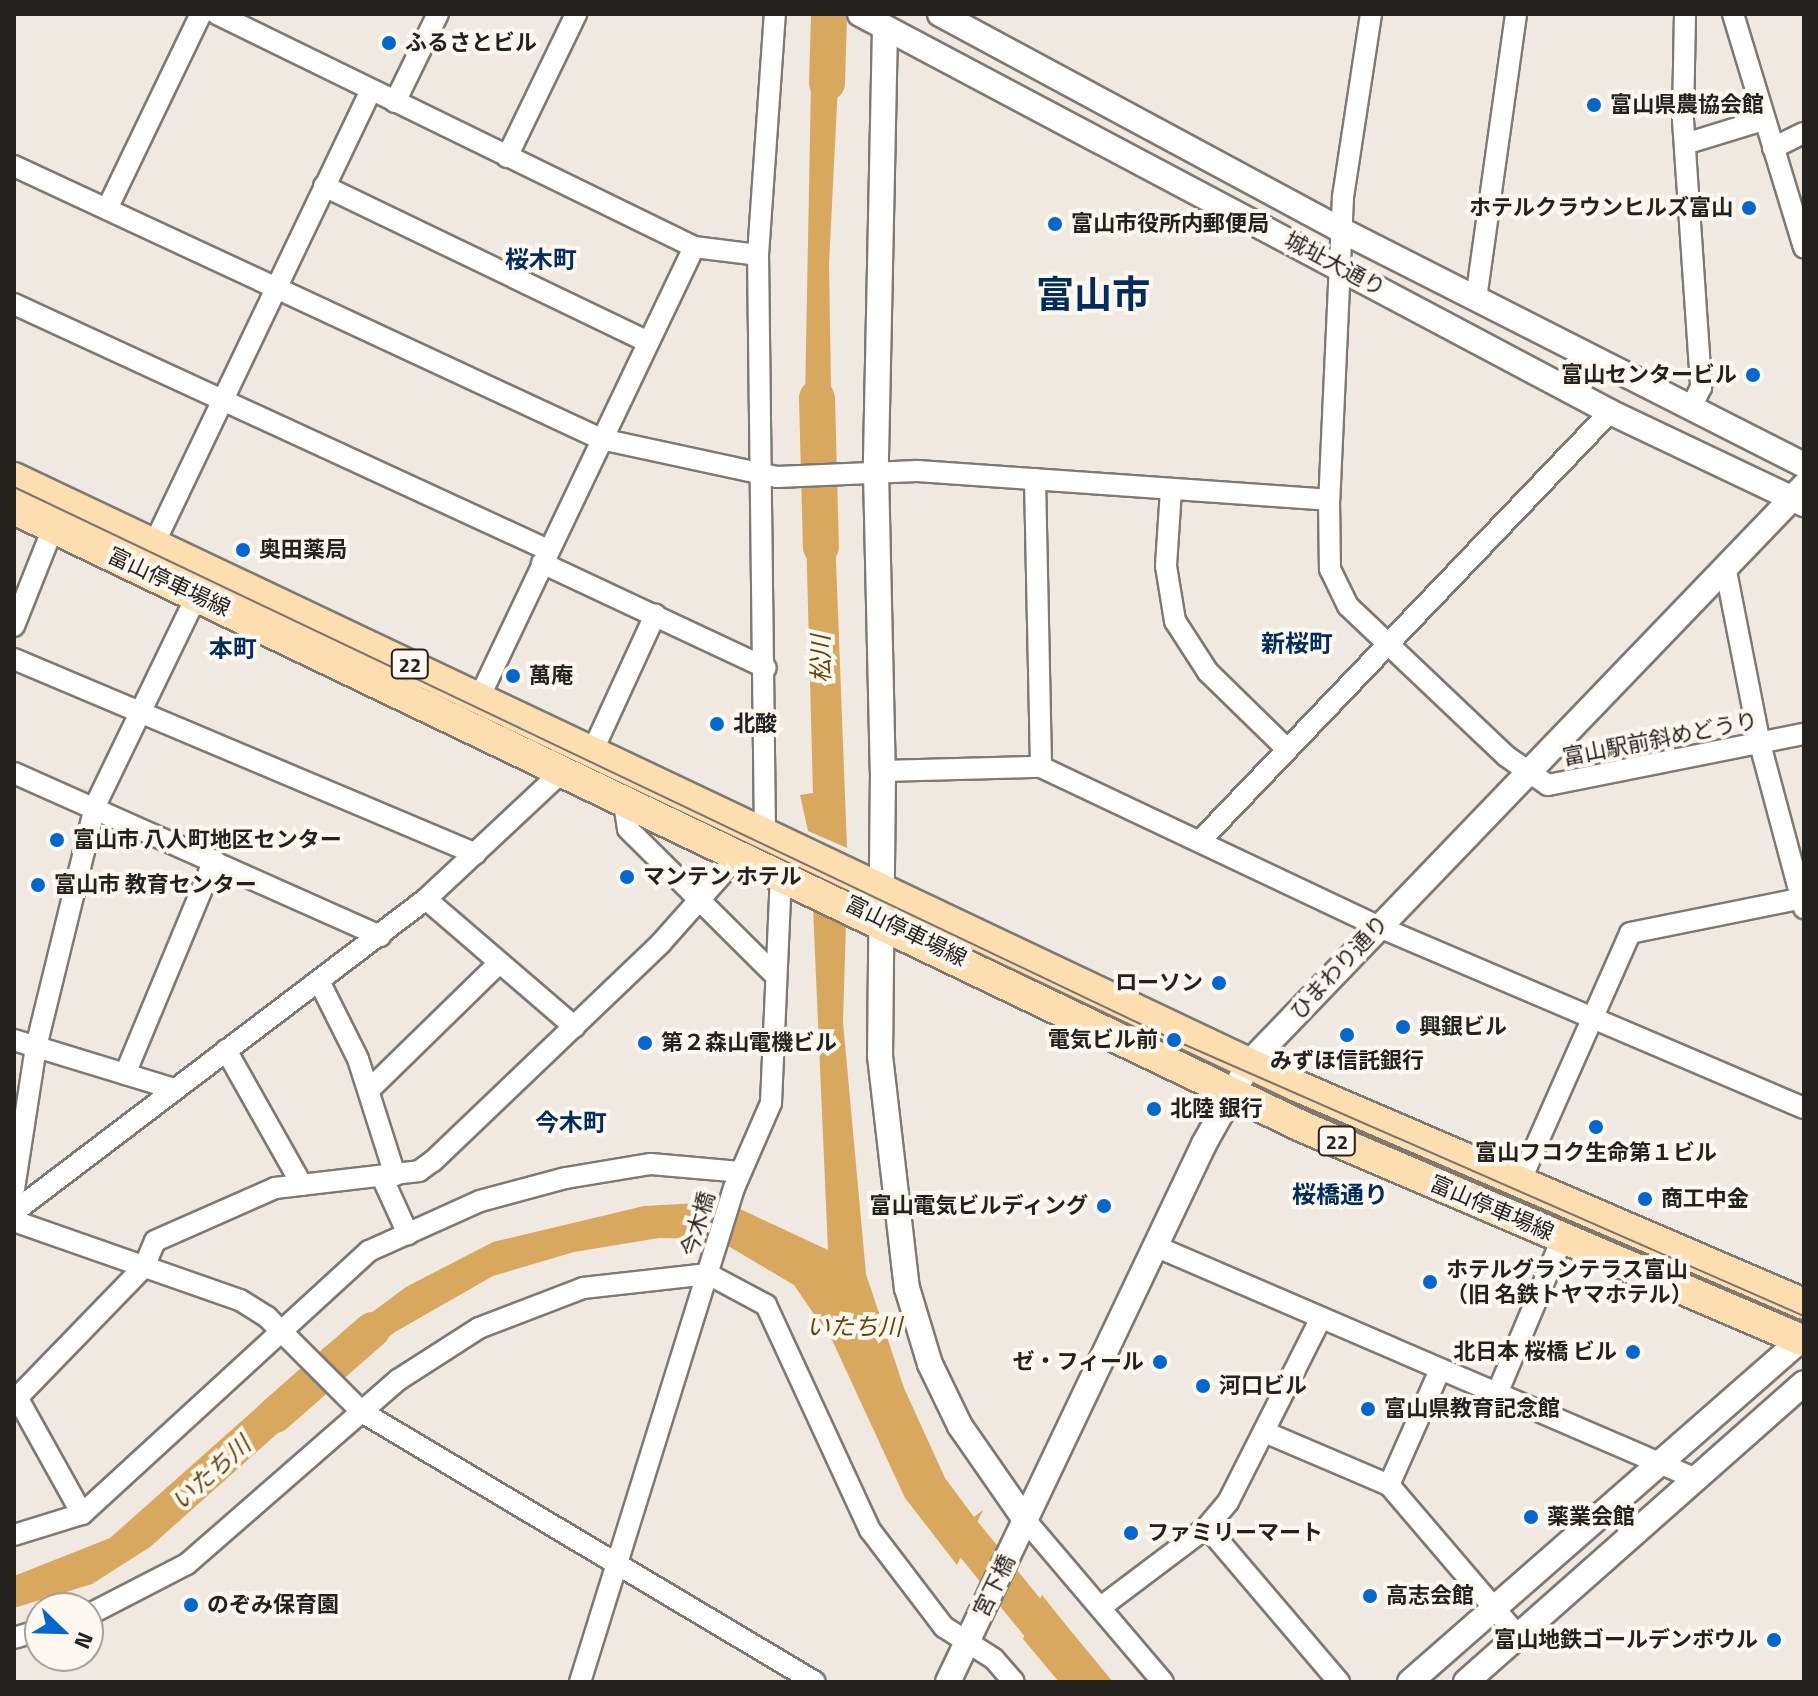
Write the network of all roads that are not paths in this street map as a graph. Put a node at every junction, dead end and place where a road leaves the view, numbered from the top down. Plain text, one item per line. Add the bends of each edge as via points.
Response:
1 (201, 14) edge
2 (217, 14) edge
3 (438, 14) edge
4 (576, 14) edge
5 (775, 14) edge
6 (940, 14) edge
7 (1371, 14) edge
8 (1516, 14) edge
9 (1685, 14) edge
10 (1733, 14) edge
11 (875, 18) edge
12 (253, 22) edge
13 (371, 90) junction
14 (395, 102) junction
15 (1763, 120) junction
16 (1804, 133) edge
17 (1685, 144) junction
18 (1773, 148) junction
19 (507, 157) junction
20 (14, 166) edge
21 (324, 186) junction
22 (107, 209) junction
23 (1341, 230) junction
24 (694, 247) junction
25 (1804, 247) edge
26 (758, 255) junction
27 (1339, 266) junction
28 (275, 286) junction
29 (1476, 299) junction
30 (14, 304) edge
31 (648, 342) junction
32 (221, 396) junction
33 (1691, 408) junction
34 (1610, 412) junction
35 (601, 439) junction
36 (1804, 465) edge
37 (865, 472) junction
38 (760, 475) junction
39 (14, 478) edge
40 (1035, 479) junction
41 (1171, 490) junction
42 (1800, 496) edge
43 (1329, 500) junction
44 (14, 509) edge
45 (53, 528) junction
46 (154, 544) junction
47 (545, 556) junction
48 (1725, 566) junction
49 (197, 595) junction
50 (655, 615) junction
51 (14, 626) edge
52 (1388, 644) junction
53 (14, 659) edge
54 (766, 668) junction
55 (480, 696) junction
56 (141, 710) junction
57 (1804, 734) edge
58 (1760, 744) junction
59 (1287, 749) junction
60 (593, 750) junction
61 (1041, 767) junction
62 (565, 769) junction
63 (883, 771) junction
64 (14, 773) edge
65 (1527, 774) junction
66 (623, 797) junction
67 (95, 806) junction
68 (765, 834) junction
69 (1200, 841) junction
70 (741, 853) junction
71 (476, 854) junction
72 (214, 860) junction
73 (793, 876) junction
74 (882, 889) junction
75 (426, 899) junction
76 (1803, 901) edge
77 (700, 902) junction
78 (881, 919) junction
79 (1377, 926) junction
80 (380, 936) junction
81 (499, 963) junction
82 (772, 972) junction
83 (319, 981) junction
84 (1591, 1019) junction
85 (575, 1027) junction
86 (14, 1040) edge
87 (36, 1047) junction
88 (226, 1050) junction
89 (1250, 1062) junction
90 (125, 1074) junction
91 (174, 1089) junction
92 (1234, 1089) junction
93 (369, 1090) junction
94 (1804, 1108) edge
95 (388, 1176) junction
96 (737, 1180) junction
97 (1519, 1184) junction
98 (302, 1185) junction
99 (14, 1189) edge
100 (14, 1212) edge
101 (14, 1221) edge
102 (408, 1234) junction
103 (1562, 1239) junction
104 (1155, 1246) junction
105 (144, 1267) junction
106 (708, 1274) junction
107 (1804, 1304) edge
108 (1321, 1318) junction
109 (286, 1338) junction
110 (1803, 1339) edge
111 (1440, 1370) junction
112 (1804, 1383) edge
113 (1496, 1396) junction
114 (16, 1399) edge
115 (362, 1412) junction
116 (1267, 1433) junction
117 (1658, 1464) junction
118 (1694, 1478) junction
119 (1389, 1485) junction
120 (82, 1514) junction
121 (1026, 1521) junction
122 (1207, 1527) junction
123 (14, 1535) edge
124 (1013, 1546) joint
125 (618, 1561) junction
126 (104, 1607) edge
127 (1101, 1607) junction
128 (1494, 1607) junction
129 (971, 1633) junction
130 (1519, 1637) junction
131 (580, 1682) edge
132 (815, 1682) edge
133 (948, 1682) edge
134 (1014, 1682) edge
135 (1163, 1682) edge
136 (1339, 1682) edge
137 (1410, 1682) edge
138 (1466, 1682) edge

1 - 22 street
2 - 12 street
3 - 14 street
4 - 19 street
5 - 26 street
6 - 23 street, 城址大通り
7 - 23 street
8 - 29 street
9 - 17 street
10 - 15 street
11 - 27 street, 城址大通り
11 - 37 street
12 - 13 street
13 - 14 street
13 - 21 street
14 - 19 street
15 - 17 street
15 - 18 street
16 - 18 street
17 - 33 street via 1701,387
18 - 25 street
19 - 24 street
20 - 22 street
21 - 28 street
21 - 31 street
22 - 28 street
23 - 27 street
23 - 29 street, 城址大通り
24 - 26 street
24 - 31 street
26 - 38 street
27 - 34 street, 城址大通り
27 - 43 street
28 - 32 street
28 - 35 street
29 - 33 street, 城址大通り
30 - 32 street
31 - 35 street
32 - 46 street
32 - 47 street
33 - 36 street, 城址大通り
34 - 42 street, 城址大通り
34 - 52 street
35 - 38 street
35 - 47 street
37 - 38 street
37 - 40 street
37 - 63 street
38 - 54 street
39 - 46 main road, 富山停車場線 / 22
40 - 41 street
40 - 61 street
41 - 43 street
41 - 59 street via 1166,566 1175,621 1208,672
42 - 48 street, ひまわり通り
43 - 52 street via 1330,569 1348,606
44 - 45 main road, 富山停車場線 / 22
45 - 49 main road, 富山停車場線 / 22
45 - 51 street
46 - 55 main road, 富山停車場線 / 22
47 - 50 street
47 - 55 street
48 - 58 street
48 - 65 street, ひまわり通り
49 - 56 street
49 - 62 main road, 富山停車場線 / 22
50 - 54 street
50 - 60 street
52 - 59 street
52 - 65 street
53 - 56 street
54 - 68 street
55 - 60 main road, 富山停車場線 / 22
56 - 67 street
56 - 71 street
57 - 58 street, 富山駅前斜めどうり
58 - 65 street, 富山駅前斜めどうり via 1548,785
58 - 76 street
59 - 69 street
60 - 68 main road, 富山停車場線 / 22
61 - 63 street
61 - 69 street
62 - 66 main road, 富山停車場線 / 22
62 - 71 street
63 - 74 street
64 - 67 street
65 - 79 street, ひまわり通り
66 - 70 main road, 富山停車場線 / 22
66 - 77 street via 628,829
67 - 72 street
67 - 87 street
68 - 74 main road, 富山停車場線 / 22
69 - 79 street
70 - 73 main road, 富山停車場線 / 22
70 - 77 street
71 - 75 street
72 - 80 street
72 - 90 street
73 - 78 main road, 富山停車場線 / 22
73 - 82 street, 今木橋
74 - 78 street
74 - 89 main road, 富山停車場線 / 22
75 - 80 street
75 - 81 street
76 - 84 street via 1630,933
77 - 82 street
77 - 85 street
78 - 92 main road, 富山停車場線 / 22
78 - 121 street via 880,1056 907,1288 960,1426
79 - 84 street
79 - 89 street, ひまわり通り
80 - 83 street
81 - 85 street
81 - 93 street
82 - 96 street, 今木橋 via 771,1103
83 - 88 street
83 - 93 street
84 - 94 street
84 - 97 street
85 - 95 street via 433,1161
86 - 87 street
87 - 90 street
87 - 99 street
88 - 91 street
88 - 98 street
89 - 92 street, ひまわり通り
89 - 97 main road, 富山停車場線 / 22
90 - 91 street
91 - 100 street
92 - 103 main road, 富山停車場線 / 22
92 - 104 street, ひまわり通り
93 - 95 street
95 - 98 street
95 - 102 street
96 - 102 street via 705,1164 614,1169 480,1201
96 - 106 street, 今木橋
97 - 107 main road, 富山停車場線 / 22
98 - 105 street via 275,1188 155,1241
101 - 105 street
102 - 109 street via 369,1251
103 - 110 main road, 富山停車場線 / 22
103 - 113 street
104 - 108 street
104 - 121 street, ひまわり通り
105 - 109 street via 240,1300
105 - 114 street
106 - 115 street via 583,1288 533,1303 429,1357
106 - 125 street, 今木橋
106 - 129 street via 766,1305 870,1530 927,1609
108 - 111 street
108 - 116 street
109 - 115 street
109 - 120 street
110 - 117 street
111 - 113 street
111 - 119 street
112 - 118 street
113 - 117 street
114 - 120 street
115 - 125 street
115 - 126 street via 187,1564
116 - 119 street
116 - 122 street
117 - 118 street
117 - 128 street
118 - 130 street
119 - 128 street
120 - 123 street
121 - 124 street, ひまわり通り
121 - 127 street
122 - 127 street
122 - 136 street
124 - 129 street, 宮下橋
125 - 131 street, 今木橋
125 - 132 street
127 - 135 street
128 - 130 street
128 - 137 street
129 - 133 street
129 - 134 street
130 - 138 street

